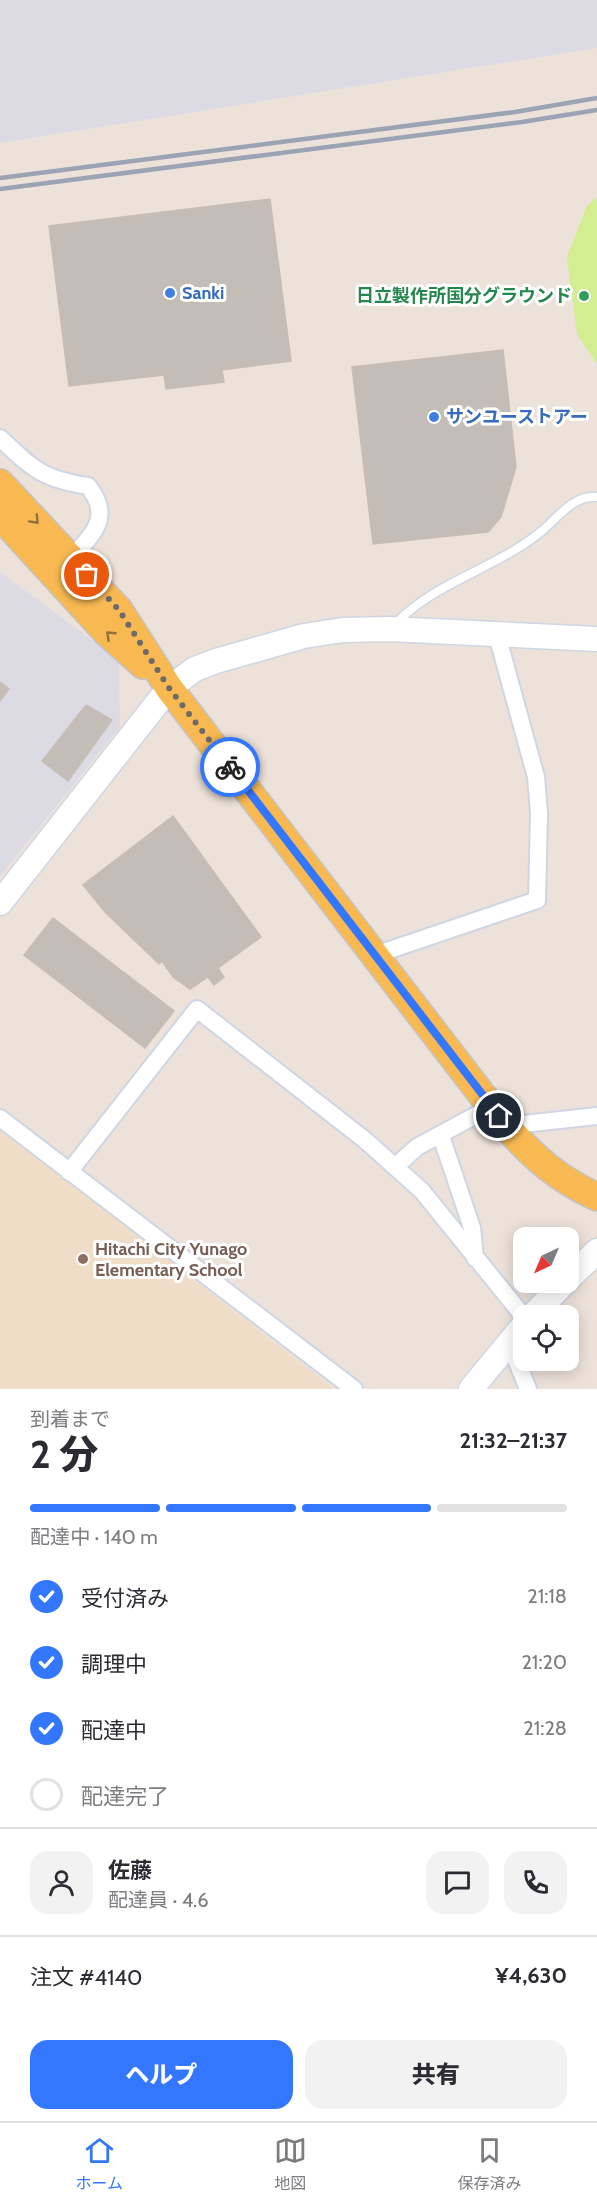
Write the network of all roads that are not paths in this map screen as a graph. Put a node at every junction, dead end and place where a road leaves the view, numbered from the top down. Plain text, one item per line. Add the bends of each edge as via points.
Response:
1 (0, 438) edge
2 (0, 483) edge
3 (597, 497) edge
4 (5, 530) edge
5 (70, 558) junction
6 (390, 629) junction
7 (497, 635) junction
8 (597, 639) edge
9 (169, 688) junction
10 (0, 903) edge
11 (375, 955) junction
12 (499, 1116) junction
13 (597, 1116) edge
14 (0, 1118) edge
15 (441, 1136) junction
16 (395, 1167) junction
17 (69, 1172) junction
18 (597, 1197) edge
19 (597, 1251) edge
20 (475, 1259) junction
21 (579, 1268) edge
22 (554, 1293) edge
23 (514, 1305) edge
24 (543, 1305) edge
25 (513, 1338) edge
26 (524, 1371) edge
27 (354, 1389) edge
28 (471, 1389) edge
29 (528, 1389) edge

1 - 5 street via 44,475 88,486 99,500 100,517 92,535
2 -> 5 main road
3 - 6 lane via 574,502 508,556 444,588 406,613
9 -> 4 main road via 106,632
5 - 9 main road via 119,610
6 - 7 street
6 - 9 street via 304,636 195,669
7 - 8 street
7 - 11 street via 536,777 537,900
9 - 10 street
9 - 11 main road
11 - 12 main road
12 - 13 street
12 - 15 street
12 - 18 main road via 532,1156
14 - 17 street
15 - 16 street via 417,1147
15 - 20 street via 472,1228
16 - 17 street via 197,1009
16 - 20 street via 422,1191
17 - 27 street
19 - 21 street
20 - 23 street
22 - 24 street
25 - 28 street
26 - 29 street

